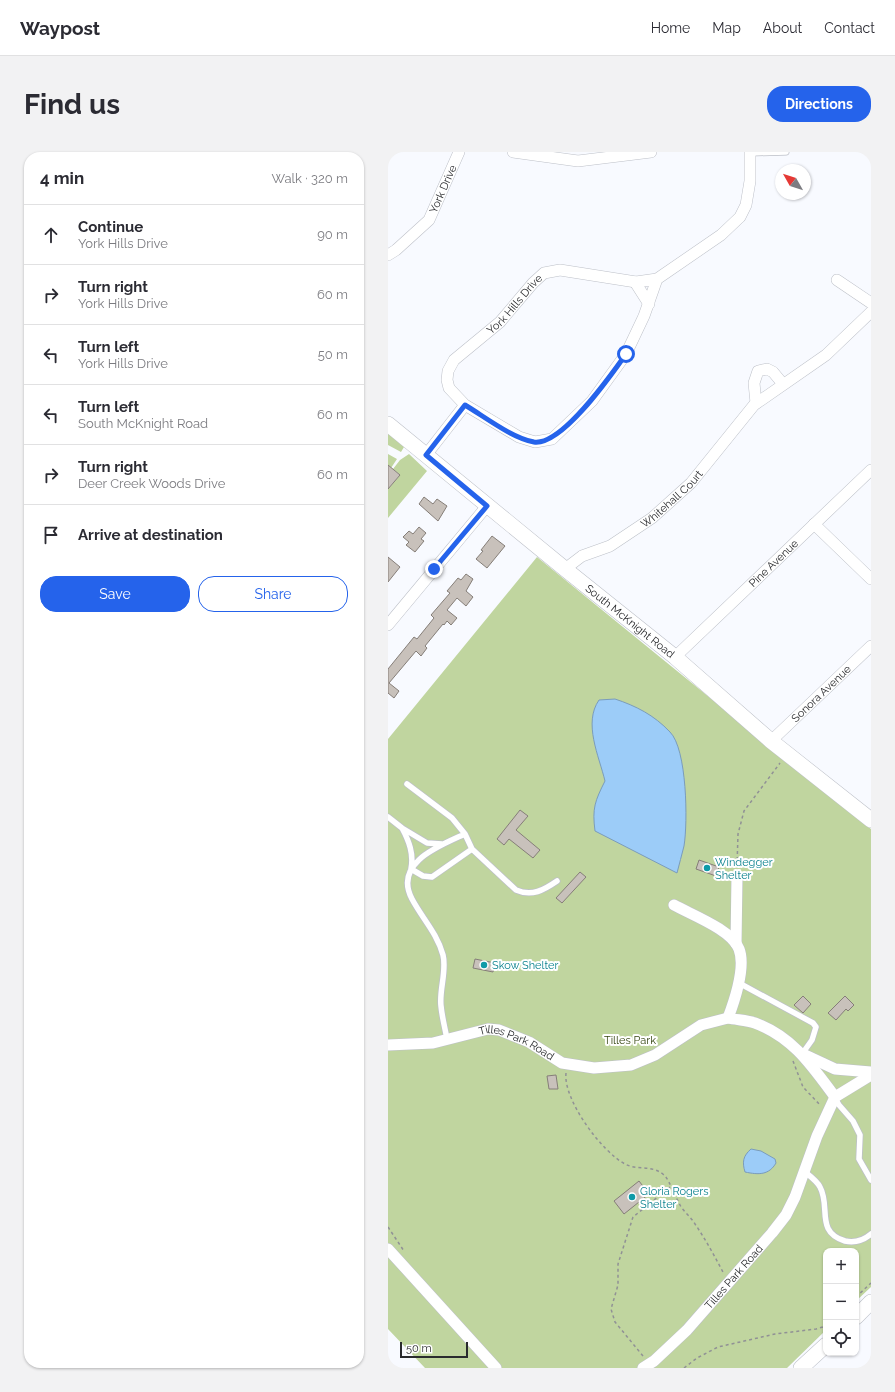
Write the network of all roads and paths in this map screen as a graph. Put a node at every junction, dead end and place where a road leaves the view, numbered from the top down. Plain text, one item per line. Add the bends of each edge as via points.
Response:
1 (459, 152) edge
2 (513, 152) edge
3 (651, 152) edge
4 (786, 152) edge
5 (750, 153) edge
6 (388, 255) edge
7 (657, 279) junction
8 (837, 280) dead end
9 (635, 282) junction
10 (871, 303) edge
11 (648, 304) junction
12 (871, 312) edge
13 (784, 384) junction
14 (756, 403) junction
15 (465, 405) junction
16 (388, 424) edge
17 (426, 455) junction
18 (871, 470) edge
19 (487, 506) junction
20 (814, 524) junction
21 (565, 569) junction
22 (871, 579) edge
23 (388, 625) edge
24 (871, 646) edge
25 (675, 657) junction
26 (771, 741) junction
27 (787, 753) junction
28 (407, 784) dead end
29 (388, 817) edge
30 (870, 819) edge
31 (402, 828) junction
32 (465, 834) junction
33 (443, 844) junction
34 (472, 849) junction
35 (411, 869) junction
36 (737, 876) joint
37 (557, 881) dead end
38 (674, 905) dead end
39 (736, 944) junction
40 (738, 983) junction
41 (728, 1018) junction
42 (447, 1039) junction
43 (388, 1045) edge
44 (802, 1054) junction
45 (790, 1055) dead end
46 (567, 1064) junction
47 (871, 1074) edge
48 (835, 1097) junction
49 (829, 1111) junction
50 (805, 1172) junction
51 (871, 1180) edge
52 (670, 1188) junction
53 (871, 1234) edge
54 (388, 1249) edge
55 (729, 1282) junction
56 (871, 1283) edge
57 (859, 1294) edge
58 (871, 1302) edge
59 (859, 1314) edge
60 (823, 1327) edge
61 (823, 1348) edge
62 (647, 1366) edge
63 (496, 1368) edge
64 (684, 1368) edge
65 (801, 1368) edge

1 - 6 street, York Drive via 429,220
2 - 3 street via 578,161
4 - 5 lane
5 - 7 street, York Hills Drive via 748,193 740,217 722,236
7 - 9 street, York Hills Drive
7 - 11 street, York Hills Drive
8 - 10 street
9 - 11 street
9 - 15 street, York Hills Drive via 560,270 544,273 500,322 454,360 448,372 448,384
11 - 15 street, York Hills Drive via 626,354 592,401 552,438 535,442 519,437
12 - 13 street, Whitehall Court via 826,355
13 - 14 street, Whitehall Court
13 - 14 street via 773,372 767,369 758,371 754,383
14 - 21 street, Whitehall Court via 691,483 652,518 610,546 582,556
15 - 17 street
16 - 17 main road, South McKnight Road
17 - 19 main road, South McKnight Road
18 - 20 street, Pine Avenue
19 - 21 main road, South McKnight Road
19 - 23 street
20 - 22 street
20 - 25 street, Pine Avenue
21 - 25 main road, South McKnight Road
24 - 26 street, Sonora Avenue
25 - 26 main road, South McKnight Road
26 - 27 main road, South McKnight Road
27 - 30 main road, South McKnight Road
27 - 36 path via 744,811 738,834
28 - 32 lane via 452,818
29 - 31 lane
31 - 33 lane via 427,843
31 - 35 lane via 412,853
32 - 33 lane
32 - 34 lane
33 - 35 lane via 424,854
34 - 35 lane via 432,877 423,876
34 - 37 lane via 516,890 524,894 546,889
35 - 42 lane via 407,886 412,900 436,937 443,956 441,1006
36 - 39 street
38 - 39 street via 721,931
39 - 40 street via 742,959
40 - 41 street
40 - 44 lane via 814,1023 816,1027 812,1040
41 - 44 street, Tilles Park Road via 754,1022 778,1033
41 - 46 street, Tilles Park Road via 701,1025 655,1055 631,1065 594,1068
42 - 43 street, Tilles Park Road via 433,1043
42 - 46 street, Tilles Park Road via 488,1029 499,1030 528,1042
44 - 47 street via 835,1069
44 - 48 street, Tilles Park Road
45 - 49 path via 803,1087 820,1106
46 - 52 path via 566,1080 570,1096 598,1139 614,1157 627,1165 657,1169 666,1177
47 - 48 street
48 - 49 street, Tilles Park Road
48 - 51 lane, Tilles Park Road via 860,1135 859,1159
49 - 50 street, Tilles Park Road via 817,1136
50 - 53 lane via 820,1186 825,1201 824,1220 834,1236 851,1242 860,1241
50 - 55 street, Tilles Park Road via 786,1215
52 - 55 path via 681,1207 695,1222
52 - 62 path via 633,1217 618,1264 618,1286 611,1309 615,1322
54 - 63 street
55 - 62 street, Tilles Park Road via 687,1330
56 - 57 path
58 - 59 main road
60 - 64 path via 718,1347
61 - 65 main road

